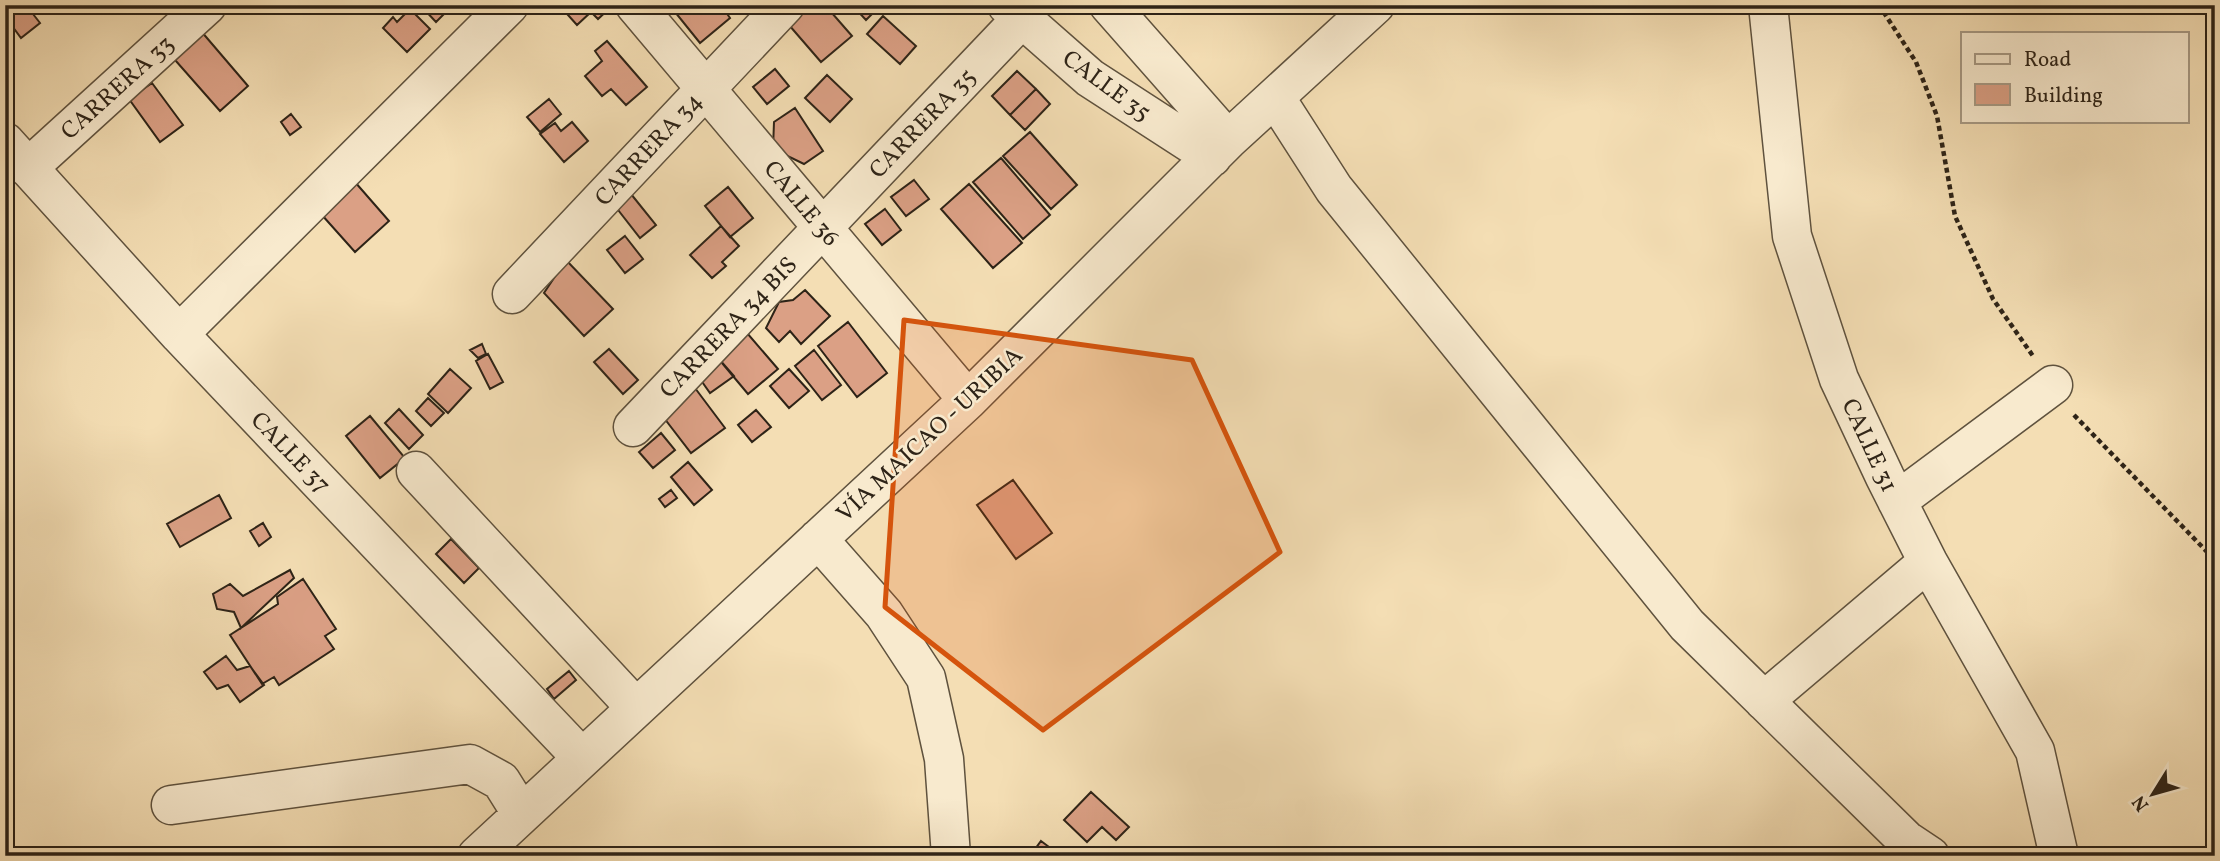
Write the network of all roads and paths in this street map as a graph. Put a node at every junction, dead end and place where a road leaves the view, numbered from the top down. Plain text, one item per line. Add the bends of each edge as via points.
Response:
1 (207, 5) edge
2 (509, 5) edge
3 (635, 5) edge
4 (785, 5) edge
5 (1109, 5) edge
6 (1768, 5) edge
7 (1879, 5) edge
8 (1372, 6) edge
9 (1014, 12) edge
10 (705, 88) junction
11 (1275, 97) junction
12 (1220, 148) junction
13 (17, 155) edge
14 (822, 227) junction
15 (512, 294) dead end
16 (179, 334) junction
17 (2053, 385) junction
18 (968, 400) junction
19 (633, 427) dead end
20 (416, 471) dead end
21 (1897, 501) junction
22 (818, 539) junction
23 (2215, 560) edge
24 (1928, 562) junction
25 (1764, 701) junction
26 (636, 708) junction
27 (582, 758) junction
28 (171, 805) dead end
29 (521, 813) junction
30 (477, 856) edge
31 (951, 856) edge
32 (1930, 856) edge
33 (2059, 856) edge

1 - 13 street, CARRERA 33
2 - 16 street
3 - 10 street, CALLE 36
4 - 10 street, CARRERA 34
5 - 12 street, CALLE 35
6 - 21 street, CALLE 31 via 1792,236 1839,379
7 - 17 path via 1916,62 1937,116 1955,216 1993,299
8 - 11 street, VÍA MAICAO - URIBIA
9 - 12 street, CALLE 35 via 1090,78
9 - 14 street, CARRERA 35
10 - 14 street, CALLE 36
10 - 15 street, CARRERA 34
11 - 12 street, VÍA MAICAO - URIBIA
11 - 25 street via 1334,189 1686,625
12 - 18 street, VÍA MAICAO - URIBIA
13 - 16 street, CALLE 37
14 - 18 street, CALLE 36
14 - 19 street, CARRERA 34 BIS
16 - 27 street, CALLE 37
17 - 21 street
17 - 23 path via 2075,416
18 - 22 street, VÍA MAICAO - URIBIA
20 - 26 street
21 - 24 street, CALLE 31
22 - 26 street, VÍA MAICAO - URIBIA
22 - 31 street via 884,614 926,678 944,760
24 - 25 street
24 - 33 street, CALLE 31 via 2035,751
25 - 32 street via 1906,840
26 - 27 street, VÍA MAICAO - URIBIA
27 - 29 street, VÍA MAICAO - URIBIA
28 - 29 street via 470,764 501,781
29 - 30 street, VÍA MAICAO - URIBIA

